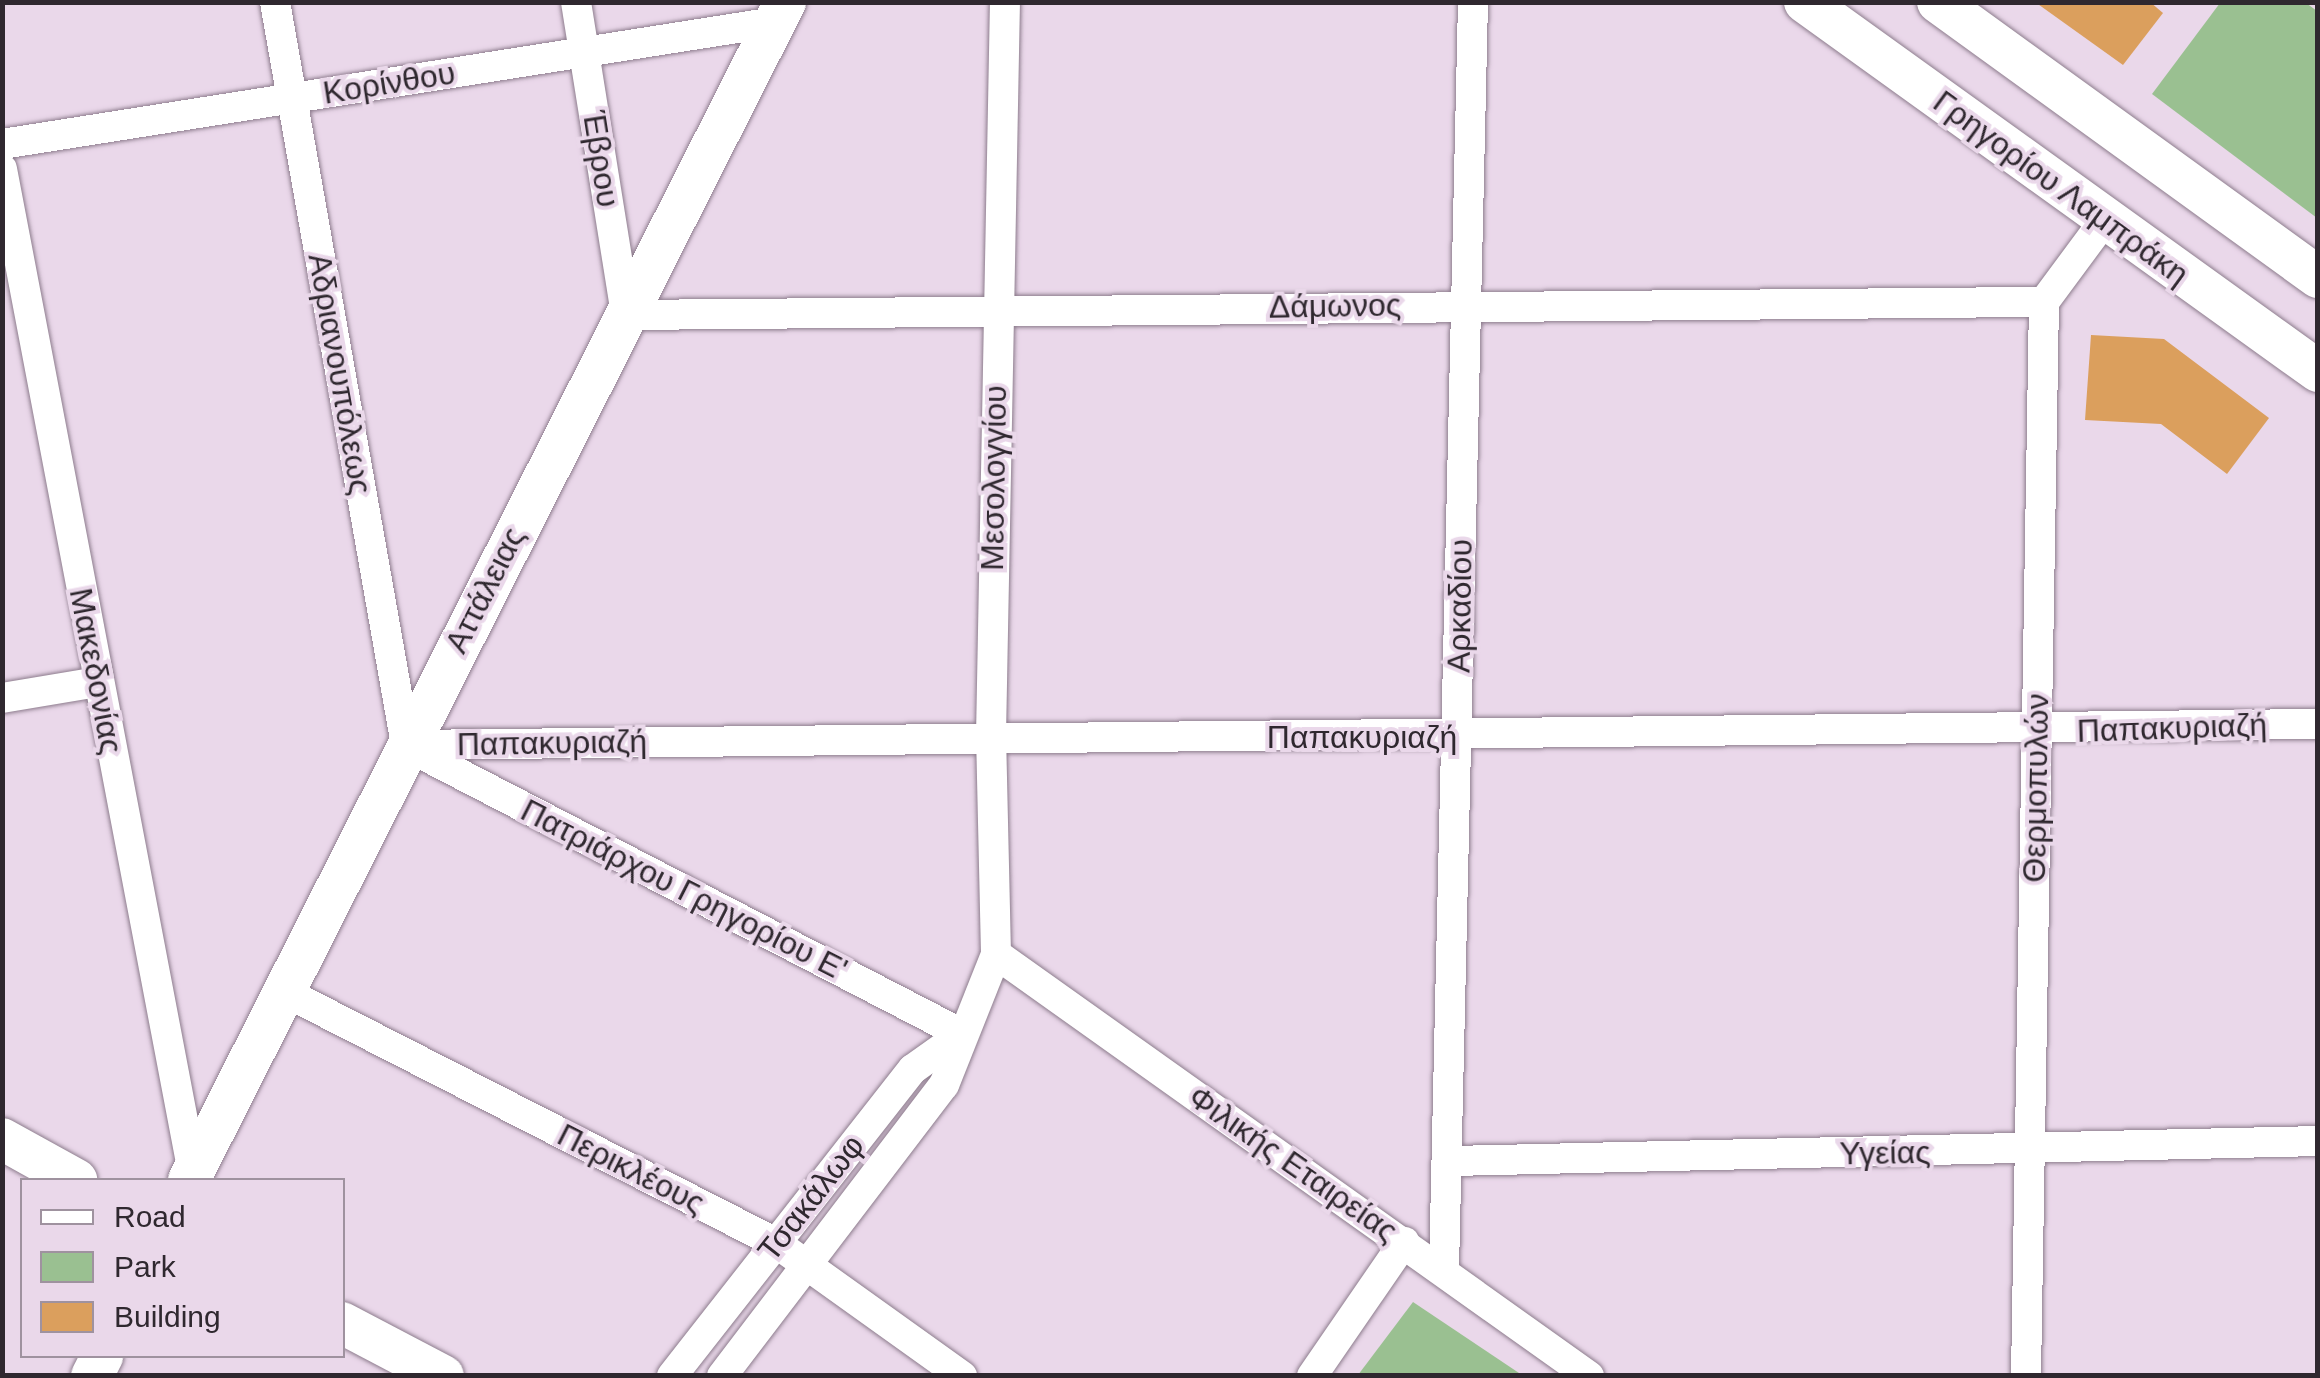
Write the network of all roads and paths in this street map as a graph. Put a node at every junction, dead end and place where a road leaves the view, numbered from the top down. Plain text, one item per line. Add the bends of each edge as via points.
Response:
1 (275, 2) edge
2 (576, 2) edge
3 (1005, 2) edge
4 (1473, 2) edge
5 (1805, 2) edge
6 (1949, 6) edge
7 (780, 12) edge
8 (584, 52) junction
9 (290, 99) junction
10 (2, 144) edge
11 (2, 168) edge
12 (2104, 221) junction
13 (2318, 277) edge
14 (2044, 302) junction
15 (1466, 305) junction
16 (996, 309) junction
17 (626, 315) junction
18 (2318, 371) edge
19 (98, 682) junction
20 (2, 698) edge
21 (2318, 724) edge
22 (2037, 732) junction
23 (991, 736) junction
24 (1458, 737) junction
25 (406, 745) junction
26 (996, 954) junction
27 (284, 991) junction
28 (962, 1034) junction
29 (2, 1139) edge
30 (2318, 1141) edge
31 (2030, 1151) junction
32 (1452, 1161) junction
33 (190, 1176) edge
34 (72, 1178) edge
35 (1404, 1242) junction
36 (776, 1243) junction
37 (808, 1265) junction
38 (1444, 1270) junction
39 (345, 1325) edge
40 (444, 1376) edge
41 (672, 1376) edge
42 (722, 1376) edge
43 (962, 1376) edge
44 (1312, 1376) edge
45 (1589, 1376) edge
46 (2026, 1376) edge

1 - 9 street, Αδριανουπόλεως
2 - 8 street, Έβρου
3 - 16 street, Μεσολογγίου
4 - 15 street, Αρκαδίου
5 - 12 street, Γρηγορίου Λαμπράκη
6 - 13 street
7 - 8 street, Κορίνθου
7 - 17 street, Αττάλειας
8 - 9 street, Κορίνθου
8 - 17 street, Έβρου
9 - 10 street, Κορίνθου
9 - 25 street, Αδριανουπόλεως
11 - 19 street, Μακεδονίας
12 - 14 street
12 - 18 street, Γρηγορίου Λαμπράκη
14 - 15 street, Δάμωνος
14 - 22 street, Θερμοπυλών
15 - 16 street, Δάμωνος
15 - 24 street, Αρκαδίου
16 - 17 street, Δάμωνος
16 - 23 street, Μεσολογγίου
17 - 25 street, Αττάλειας
19 - 20 street
19 - 33 street, Μακεδονίας
21 - 22 street, Παπακυριαζή
22 - 24 street, Παπακυριαζή
22 - 31 street, Θερμοπυλών
23 - 24 street, Παπακυριαζή
23 - 25 street, Παπακυριαζή
23 - 26 street, Μεσολογγίου
24 - 32 street, Αρκαδίου
25 - 27 street, Αττάλειας
25 - 28 street, Πατριάρχου Γρηγορίου Ε'
26 - 28 street, Τσακάλωφ
26 - 35 street, Φιλικής Εταιρείας
27 - 33 street, Αττάλειας
27 - 36 street, Περικλέους
28 - 36 street, Τσακάλωφ via 918,1064
28 - 37 street, Τσακάλωφ via 944,1085
29 - 34 street
30 - 31 street, Υγείας
31 - 32 street, Υγείας
31 - 46 street, Θερμοπυλών
32 - 38 street, Αρκαδίου
35 - 38 street, Φιλικής Εταιρείας
35 - 44 street
36 - 37 street, Περικλέους
36 - 41 street, Τσακάλωφ
37 - 42 street, Τσακάλωφ
37 - 43 street, Περικλέους
38 - 45 street, Φιλικής Εταιρείας
39 - 40 street

